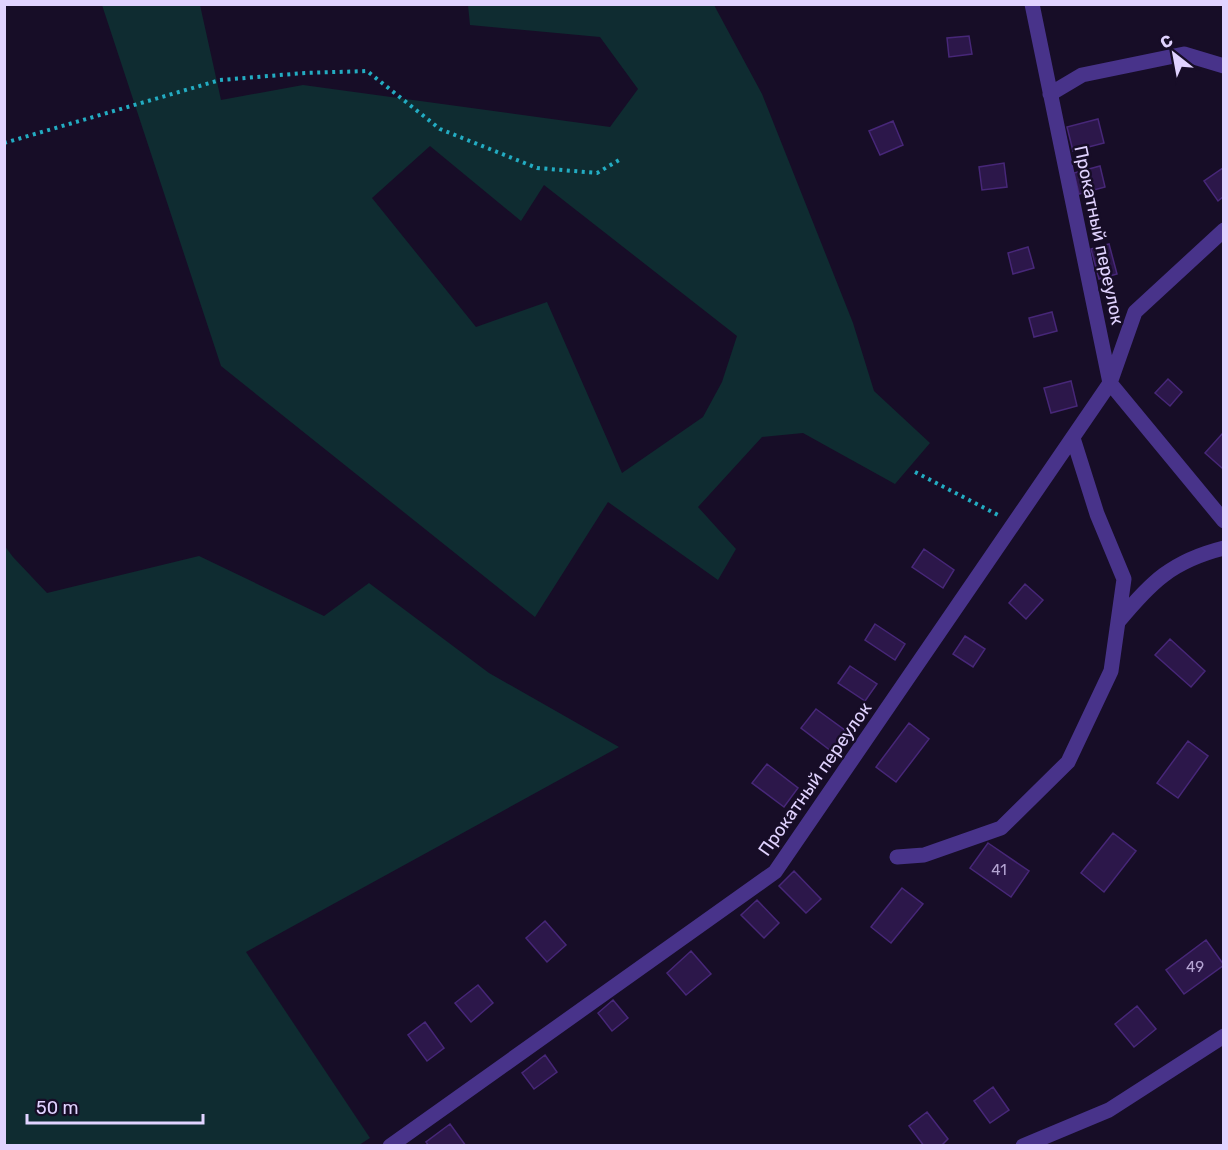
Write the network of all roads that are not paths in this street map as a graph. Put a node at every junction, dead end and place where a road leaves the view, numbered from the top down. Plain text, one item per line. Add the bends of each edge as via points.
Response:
1 (1032, 4) edge
2 (1224, 66) edge
3 (1050, 94) junction
4 (1224, 230) edge
5 (1110, 383) junction
6 (1073, 438) junction
7 (1224, 521) edge
8 (1224, 548) edge
9 (1118, 623) junction
10 (897, 857) dead end
11 (1224, 1036) edge
12 (390, 1146) edge
13 (1023, 1146) edge

1 - 3 street, Прокатный переулок
2 - 3 street via 1184,54 1082,75
3 - 5 street, Прокатный переулок
4 - 5 street, Прокатный переулок via 1135,312
5 - 6 street, Прокатный переулок
5 - 7 street, Прокатный переулок
6 - 9 street via 1096,514 1124,579
6 - 12 street, Прокатный переулок via 775,872
8 - 9 street via 1170,569
9 - 10 street via 1111,670 1068,762 1001,828 924,855
11 - 13 street via 1108,1110

